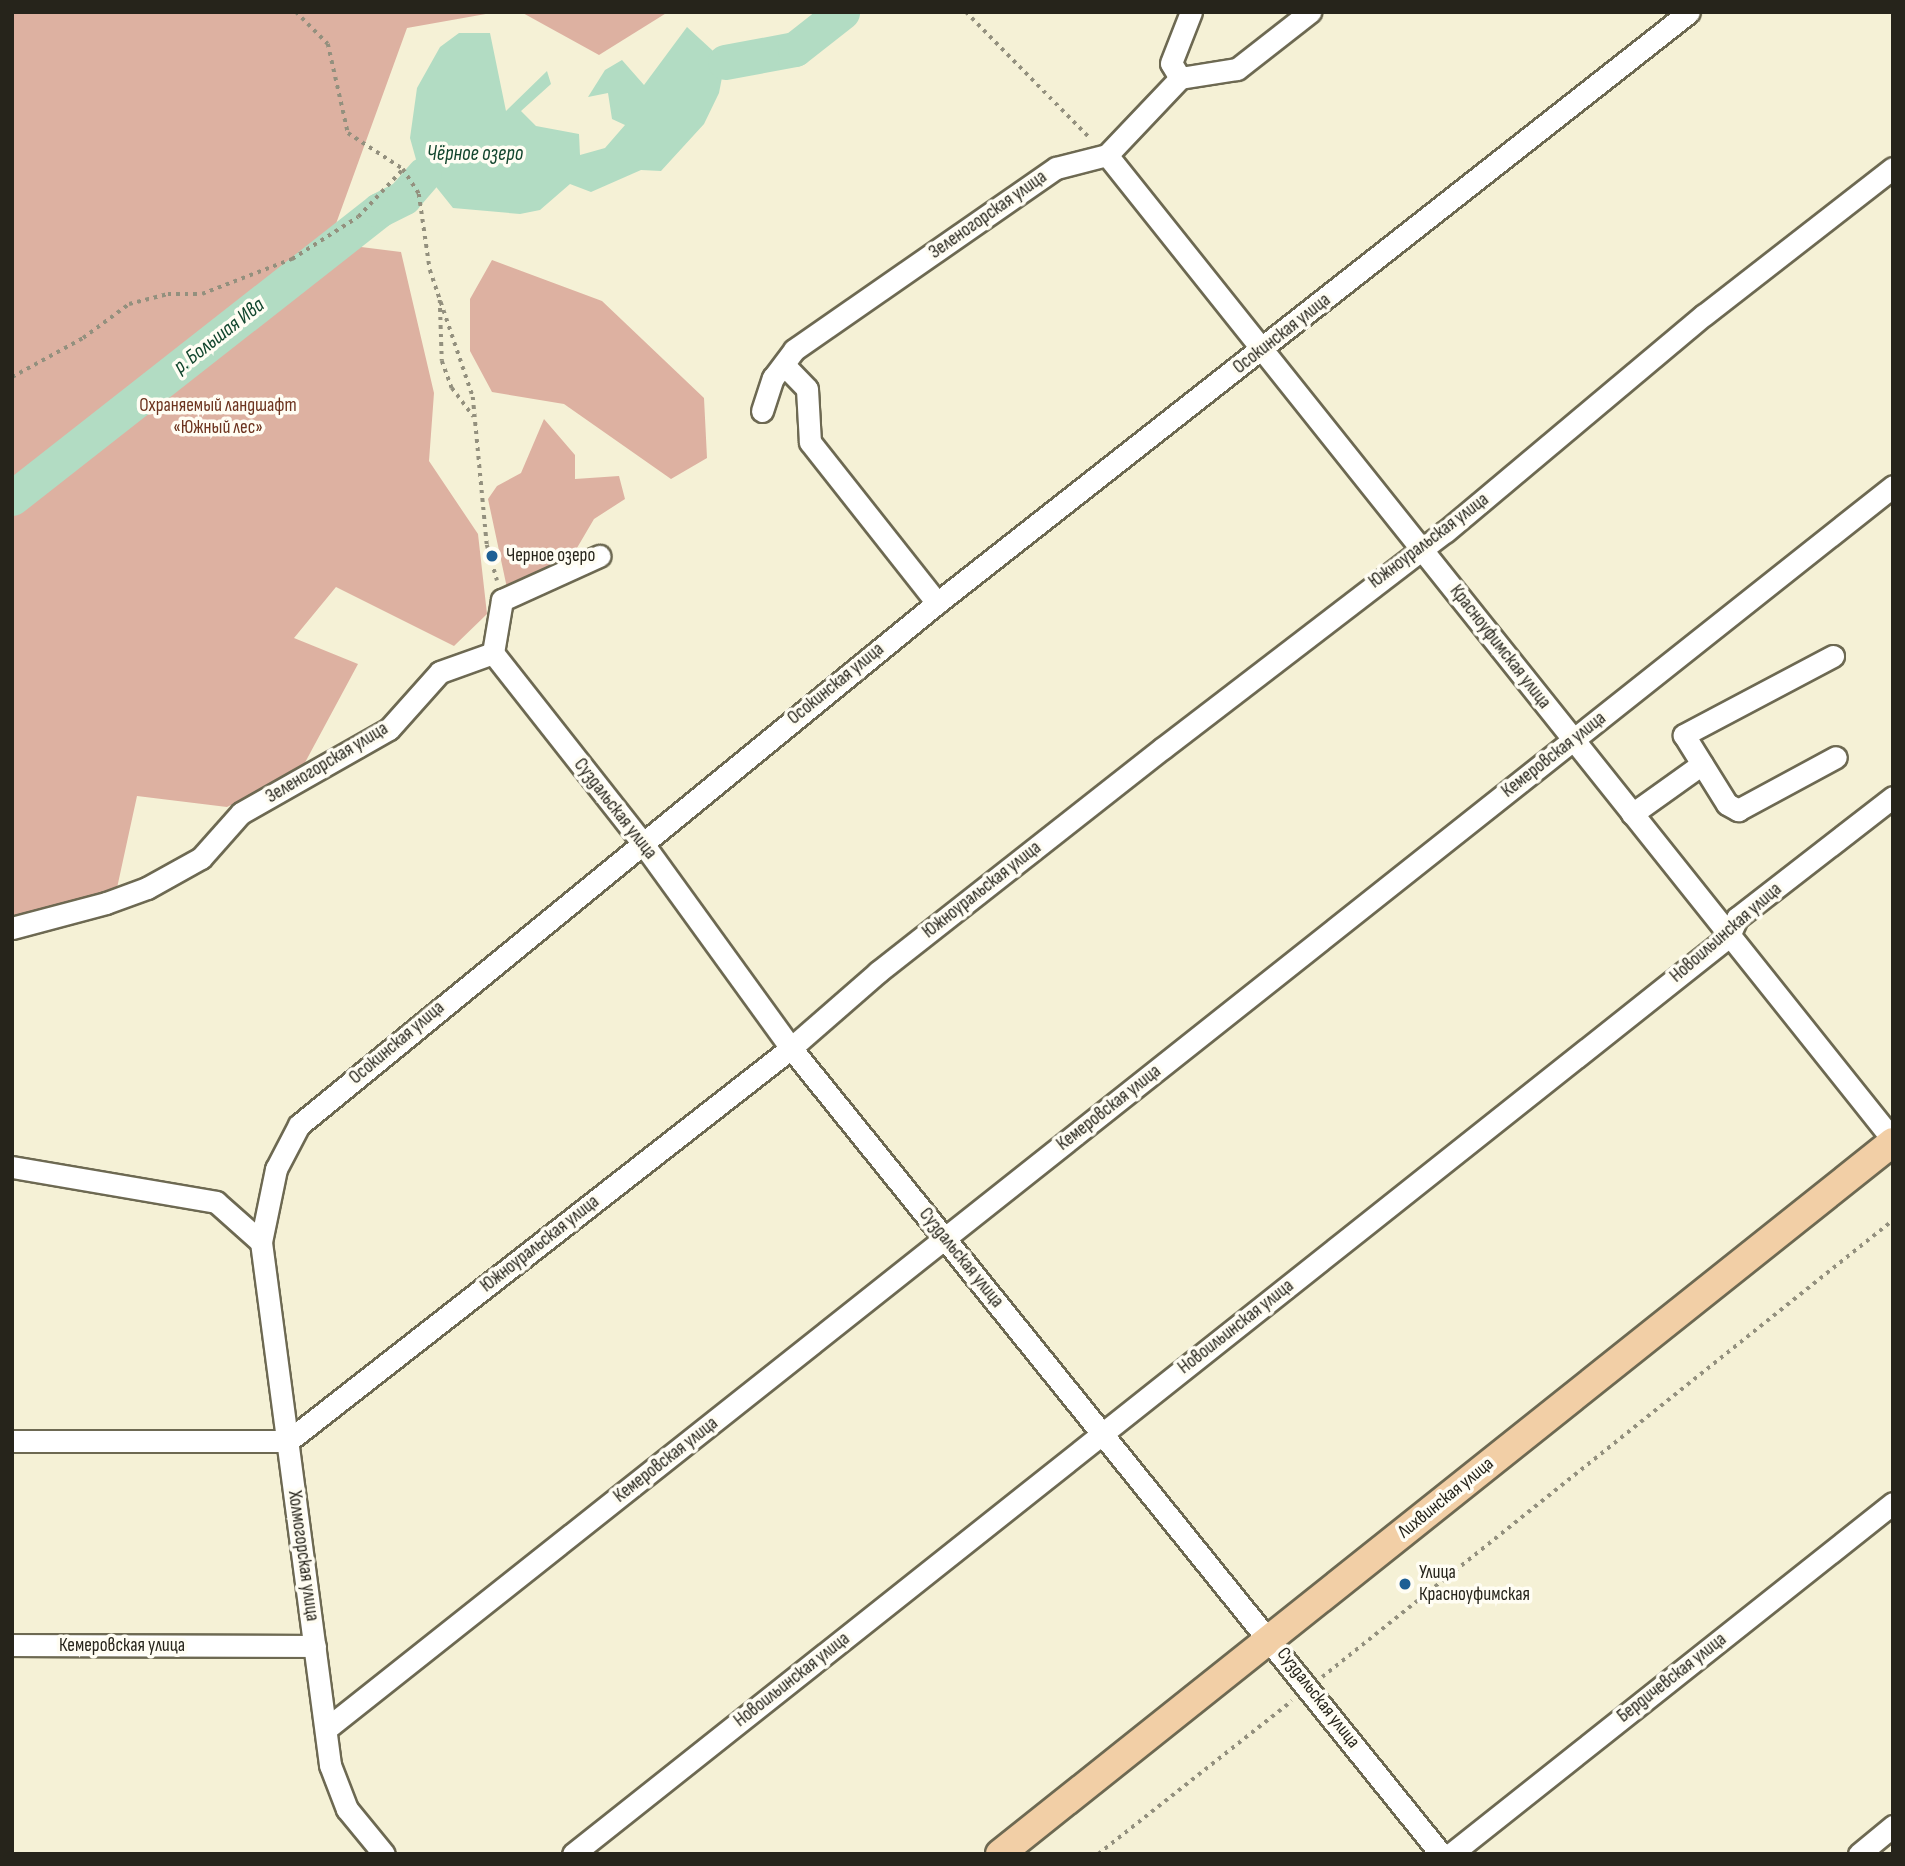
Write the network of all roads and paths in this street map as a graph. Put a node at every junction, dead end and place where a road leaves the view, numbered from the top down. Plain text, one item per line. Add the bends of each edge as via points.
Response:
1 (296, 12) edge
2 (966, 12) edge
3 (1191, 12) edge
4 (1310, 12) edge
5 (1689, 12) edge
6 (1180, 78) junction
7 (1107, 155) junction
8 (1893, 168) edge
9 (403, 169) junction
10 (439, 296) junction
11 (1262, 350) junction
12 (786, 367) junction
13 (12, 377) edge
14 (762, 411) dead end
15 (475, 418) junction
16 (1893, 486) edge
17 (1420, 547) junction
18 (599, 556) dead end
19 (502, 600) junction
20 (937, 603) junction
21 (493, 653) junction
22 (1833, 656) dead end
23 (1573, 740) junction
24 (1836, 757) dead end
25 (1702, 764) junction
26 (1893, 797) edge
27 (1632, 814) junction
28 (641, 841) junction
29 (12, 928) edge
30 (1729, 936) junction
31 (791, 1048) junction
32 (1893, 1141) edge
33 (12, 1167) edge
34 (1893, 1220) edge
35 (946, 1238) junction
36 (261, 1242) junction
37 (1102, 1434) junction
38 (12, 1441) edge
39 (288, 1441) junction
40 (1893, 1503) edge
41 (1270, 1638) junction
42 (12, 1645) edge
43 (315, 1646) junction
44 (1309, 1688) junction
45 (326, 1729) junction
46 (1893, 1826) edge
47 (384, 1854) edge
48 (573, 1854) edge
49 (1000, 1854) edge
50 (1098, 1854) edge
51 (1441, 1854) edge
52 (1451, 1854) edge
53 (1859, 1854) edge

1 - 9 path via 328,44 348,133
2 - 7 path
3 - 6 street via 1171,63
4 - 6 street via 1237,69
5 - 11 street, Осокинская улица
6 - 7 street
7 - 11 street, Красноуфимская улица
7 - 12 street, Зеленогорская улица via 1056,167 794,350
8 - 17 street, Южноуральская улица
9 - 10 path via 419,194
9 - 13 path via 358,217 292,259 202,294 168,294 129,304 83,338
10 - 15 path via 473,397
10 - 15 path via 443,361 452,388
11 - 17 street, Красноуфимская улица
11 - 20 street, Осокинская улица
12 - 14 street, Зеленогорская улица via 773,378
12 - 20 street via 807,389 810,442
15 - 19 path via 486,545
16 - 23 street, Кемеровская улица
17 - 23 street, Красноуфимская улица
17 - 31 street, Южноуральская улица via 878,972
18 - 19 street
19 - 21 street
20 - 28 street, Осокинская улица
21 - 28 street, Суздальская улица
21 - 29 street, Зеленогорская улица via 440,672 389,729 241,813 201,858 106,904
22 - 25 street via 1684,735
23 - 27 street, Красноуфимская улица
23 - 35 street, Кемеровская улица
24 - 25 street via 1738,810 1727,804
25 - 27 street
26 - 30 street, Новоильинская улица via 1737,918
27 - 30 street, Красноуфимская улица
28 - 31 street, Суздальская улица
28 - 36 street, Осокинская улица via 299,1125 276,1168
30 - 32 street, Красноуфимская улица
30 - 37 street, Новоильинская улица
31 - 35 street, Суздальская улица
31 - 39 street, Южноуральская улица
32 - 41 main road, Лихвинская улица
33 - 36 street via 216,1202
34 - 44 path
35 - 37 street, Суздальская улица
35 - 45 street, Кемеровская улица
36 - 39 street, Холмогорская улица
37 - 41 street, Суздальская улица
37 - 48 street, Новоильинская улица
38 - 39 street
39 - 43 street, Холмогорская улица
40 - 52 street, Бердичевская улица
41 - 44 street, Суздальская улица
41 - 49 main road, Лихвинская улица
42 - 43 street, Кемеровская улица
43 - 45 street, Холмогорская улица
44 - 50 path
44 - 51 street, Суздальская улица
45 - 47 street, Холмогорская улица via 330,1765 347,1809
46 - 53 street

